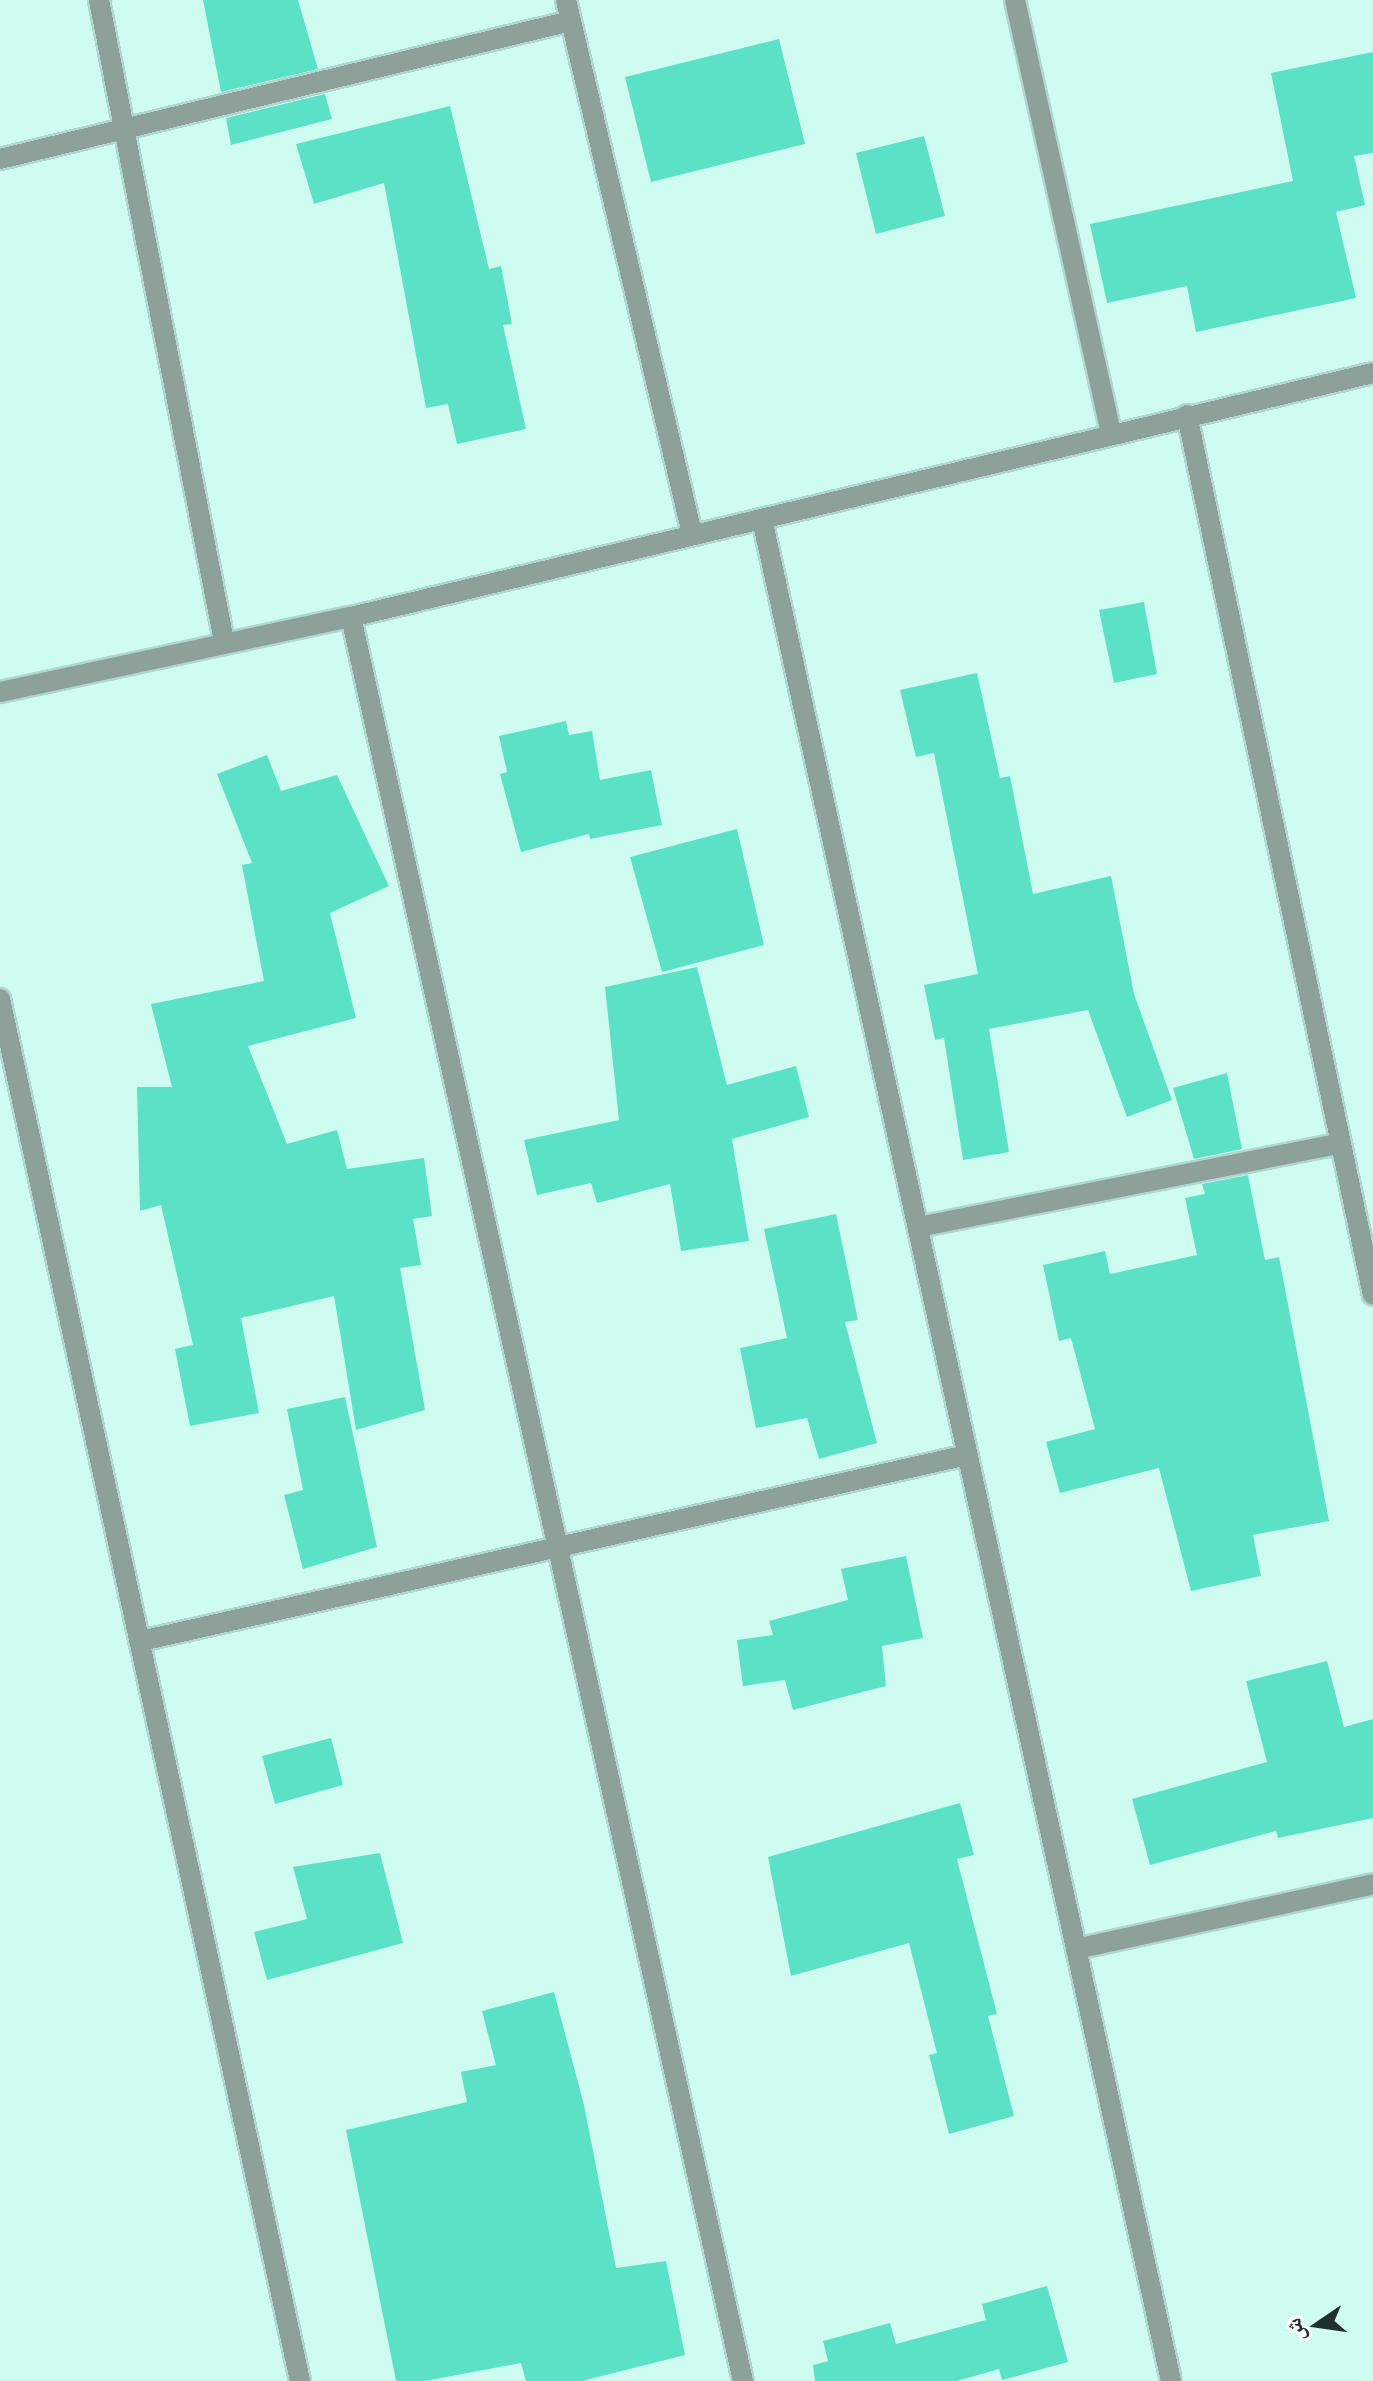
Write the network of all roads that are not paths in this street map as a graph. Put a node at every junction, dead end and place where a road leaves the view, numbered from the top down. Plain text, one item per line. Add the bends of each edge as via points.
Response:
1 (99, 0) edge
2 (566, 0) edge
3 (1015, 0) edge
4 (571, 21) junction
5 (126, 130) junction
6 (0, 159) edge
7 (1373, 373) edge
8 (1187, 415) junction
9 (1111, 433) junction
10 (762, 519) junction
11 (692, 534) junction
12 (351, 617) junction
13 (224, 641) junction
14 (0, 692) edge
15 (0, 999) edge
16 (1341, 1143) junction
17 (918, 1227) junction
18 (1373, 1295) edge
19 (967, 1455) junction
20 (557, 1547) junction
21 (141, 1641) junction
22 (1373, 1884) edge
23 (1076, 1949) junction
24 (300, 2381) edge
25 (743, 2381) edge
26 (1171, 2381) edge

1 - 5 street
2 - 4 street
3 - 9 street
4 - 5 street
4 - 11 street
5 - 6 street
5 - 13 street
7 - 8 street
8 - 9 street
8 - 16 street
9 - 10 street
10 - 11 street
10 - 17 street
11 - 12 street
12 - 13 street
12 - 20 street
13 - 14 street
15 - 21 street
16 - 17 street
16 - 18 street
17 - 19 street
19 - 20 street
19 - 23 street
20 - 21 street
20 - 25 street
21 - 24 street
22 - 23 street
23 - 26 street

